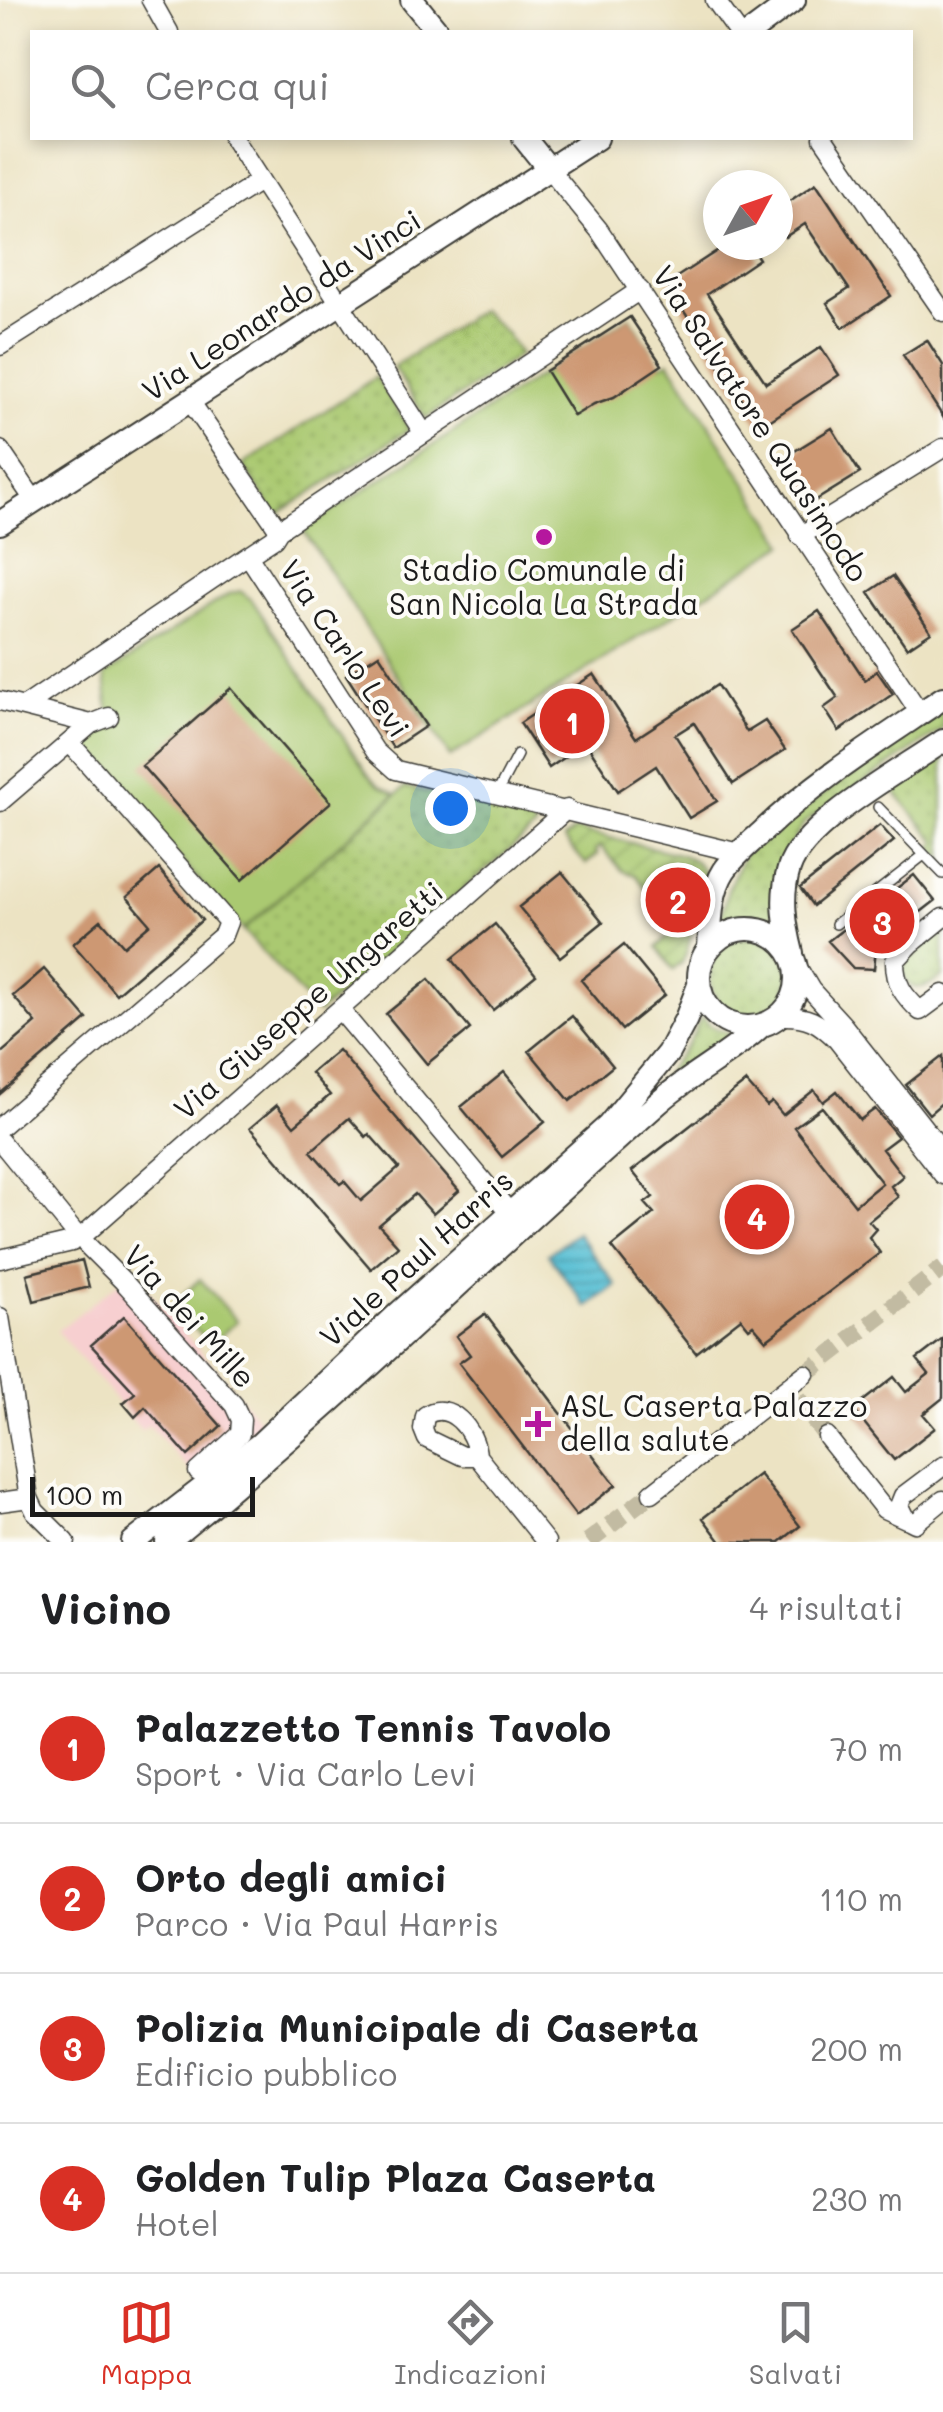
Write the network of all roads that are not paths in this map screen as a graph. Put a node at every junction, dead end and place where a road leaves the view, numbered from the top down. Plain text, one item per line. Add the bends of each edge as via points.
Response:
1 (151, 0) edge
2 (715, 0) edge
3 (794, 0) edge
4 (414, 1) edge
5 (168, 30) edge
6 (436, 30) edge
7 (737, 30) edge
8 (754, 30) edge
9 (233, 140) edge
10 (526, 140) edge
11 (593, 140) edge
12 (824, 140) edge
13 (550, 170) junction
14 (260, 180) junction
15 (640, 290) junction
16 (340, 306) junction
17 (943, 312) edge
18 (0, 346) edge
19 (190, 401) junction
20 (423, 432) junction
21 (943, 448) edge
22 (0, 450) edge
23 (34, 500) junction
24 (0, 523) edge
25 (278, 530) junction
26 (800, 536) junction
27 (248, 556) junction
28 (943, 698) edge
29 (0, 700) edge
30 (25, 706) junction
31 (920, 714) junction
32 (943, 741) edge
33 (70, 742) junction
34 (517, 754) dead end
35 (497, 793) junction
36 (0, 802) edge
37 (878, 807) dead end
38 (567, 809) junction
39 (739, 854) junction
40 (924, 855) junction
41 (943, 874) edge
42 (943, 918) edge
43 (836, 924) dead end
44 (710, 947) junction
45 (794, 960) junction
46 (699, 985) junction
47 (943, 994) edge
48 (340, 1010) junction
49 (771, 1021) junction
50 (0, 1126) edge
51 (0, 1141) edge
52 (943, 1152) edge
53 (943, 1174) edge
54 (510, 1214) junction
55 (79, 1238) junction
56 (0, 1259) edge
57 (0, 1317) edge
58 (805, 1374) tunnel mouth
59 (827, 1438) tunnel mouth
60 (476, 1456) dead end
61 (943, 1466) edge
62 (198, 1472) dead end
63 (652, 1493) tunnel mouth
64 (29, 1498) junction
65 (943, 1500) edge
66 (0, 1502) edge
67 (906, 1519) junction
68 (66, 1542) edge
69 (133, 1542) edge
70 (168, 1542) edge
71 (546, 1542) edge

1 - 5 street
2 - 7 street
3 - 8 street
4 - 6 street
9 - 14 street
10 - 13 street
11 - 13 street, Via Leonardo da Vinci
12 - 17 street
13 - 15 street, Via Salvatore Quasimodo
13 - 16 street, Via Leonardo da Vinci
14 - 16 street
14 - 18 street
15 - 20 street, Via Carlo Levi
15 - 26 street, Via Salvatore Quasimodo
16 - 19 street, Via Leonardo da Vinci
16 - 20 street
19 - 23 street, Via Leonardo da Vinci
19 - 25 street
20 - 25 street, Via Carlo Levi
21 - 26 street
22 - 23 street
23 - 24 street, Via Leonardo da Vinci
25 - 27 street, Via Carlo Levi
26 - 31 street, Via Salvatore Quasimodo
27 - 30 street
27 - 35 street, Via Carlo Levi via 376,751 415,777
28 - 31 street
29 - 30 street
30 - 33 street via 100,721
31 - 39 street via 784,810
32 - 45 street, Viale Paul Harris via 806,840 784,888
33 - 36 street
33 - 50 street via 228,922 223,935
34 - 35 lane
35 - 38 street, Via Carlo Levi
37 - 40 lane
38 - 39 street, Via Carlo Levi
38 - 48 street, Via Giuseppe Ungaretti
39 - 44 street, Viale Paul Harris via 722,874
40 - 41 lane
40 - 43 lane
42 - 47 street via 894,961 895,979 920,1011
44 - 45 street via 746,928 774,936
44 - 46 street, Viale Paul Harris
45 - 49 street, Viale Paul Harris via 794,997
45 - 52 street
46 - 49 street via 704,1001 728,1024 744,1028
46 - 54 street, Viale Paul Harris via 656,1071 608,1126
48 - 54 street
48 - 55 street, Via Giuseppe Ungaretti
49 - 53 street via 802,1015 819,1022
49 - 70 street, Viale Paul Harris via 662,1100 278,1451
51 - 55 street, Via dei Mille
54 - 69 street, Viale Paul Harris via 260,1444
55 - 56 street
55 - 62 street, Via dei Mille via 234,1405 240,1434
57 - 64 street
58 - 63 street via 792,1392
59 - 67 street via 884,1509
60 - 71 street
61 - 67 street via 903,1496 899,1506
64 - 66 street
64 - 68 street
65 - 67 street via 915,1522

